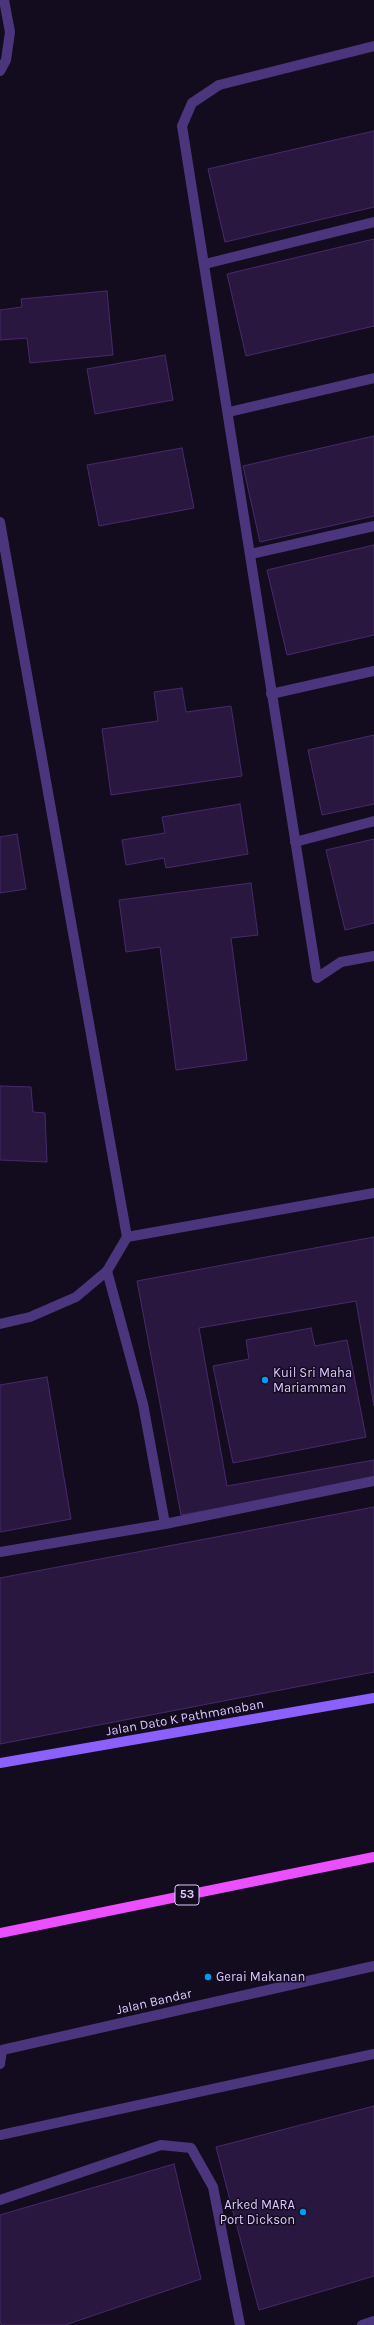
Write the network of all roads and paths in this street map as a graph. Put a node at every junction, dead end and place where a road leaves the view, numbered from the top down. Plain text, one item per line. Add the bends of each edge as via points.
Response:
1 (4, 0) edge
2 (374, 46) edge
3 (0, 71) edge
4 (374, 222) edge
5 (205, 264) junction
6 (374, 378) edge
7 (229, 412) junction
8 (0, 522) edge
9 (374, 526) edge
10 (251, 554) junction
11 (374, 671) edge
12 (271, 694) junction
13 (374, 821) edge
14 (295, 842) junction
15 (374, 956) edge
16 (374, 1193) edge
17 (127, 1237) junction
18 (108, 1271) junction
19 (0, 1324) edge
20 (374, 1481) edge
21 (165, 1524) junction
22 (0, 1552) edge
23 (374, 1698) edge
24 (0, 1763) edge
25 (374, 1857) edge
26 (0, 1933) edge
27 (374, 1966) edge
28 (1, 2049) edge
29 (374, 2054) edge
30 (0, 2064) edge
31 (0, 2135) edge
32 (0, 2200) edge
33 (374, 2321) edge
34 (240, 2325) edge
35 (362, 2325) edge

1 - 3 street via 10,32 6,60
2 - 5 street via 219,84 192,103 182,126
4 - 5 street
5 - 7 street
6 - 7 street
7 - 10 street
8 - 17 street
9 - 10 street
10 - 12 street
11 - 12 street
12 - 14 street
13 - 14 street
14 - 15 street via 317,978 341,962
16 - 17 street
17 - 18 street
18 - 19 street via 76,1297 30,1317
18 - 21 street via 143,1404
20 - 21 street
21 - 22 street
23 - 24 street, Jalan Dato K Pathmanaban
25 - 26 main road, 53
27 - 28 street, Jalan Bandar
28 - 30 street, Jalan Bandar
29 - 31 street
32 - 34 street via 161,2145 191,2148 213,2187
33 - 35 street

